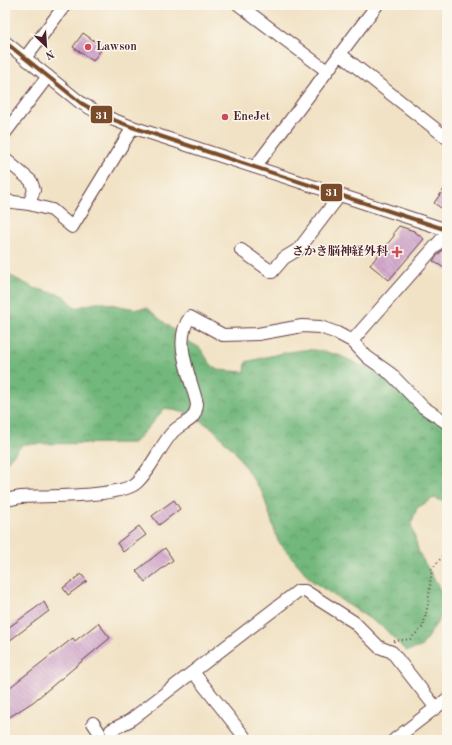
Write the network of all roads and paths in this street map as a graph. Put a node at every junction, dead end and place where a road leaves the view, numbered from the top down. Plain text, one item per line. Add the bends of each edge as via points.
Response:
1 (65, 5) edge
2 (239, 5) edge
3 (377, 5) edge
4 (5, 42) edge
5 (340, 54) junction
6 (25, 58) junction
7 (327, 72) junction
8 (48, 76) junction
9 (133, 127) junction
10 (5, 133) edge
11 (447, 138) edge
12 (5, 159) edge
13 (254, 167) junction
14 (340, 195) junction
15 (5, 202) edge
16 (29, 204) junction
17 (447, 231) edge
18 (241, 250) dead end
19 (352, 341) junction
20 (447, 423) edge
21 (5, 500) edge
22 (447, 551) edge
23 (384, 650) junction
24 (193, 672) junction
25 (447, 699) edge
26 (436, 708) junction
27 (93, 723) dead end
28 (110, 730) dead end
29 (99, 740) edge
30 (247, 740) edge
31 (394, 740) edge

1 - 6 street
2 - 7 street
3 - 5 street
4 - 6 street
5 - 7 street
5 - 11 street
6 - 8 street
7 - 13 street
8 - 9 street via 81,103 104,116
8 - 10 street
9 - 13 street
9 - 16 street via 72,227 52,210
12 - 16 street via 31,181 34,190
13 - 14 street
14 - 17 street
14 - 18 street via 298,249 284,258 272,272
15 - 16 street
17 - 19 street
19 - 20 street via 367,357 391,374 423,407
19 - 21 street via 327,329 302,326 258,334 223,335 190,317 182,332 182,344 198,404 196,412 191,421 171,434 136,483 118,491
22 - 23 path via 432,569 423,627 410,639 392,641
23 - 24 street via 348,618 305,591 298,591
23 - 26 street via 392,652
24 - 28 street via 129,722
24 - 30 street
25 - 26 street
26 - 31 street
27 - 29 street via 99,732

